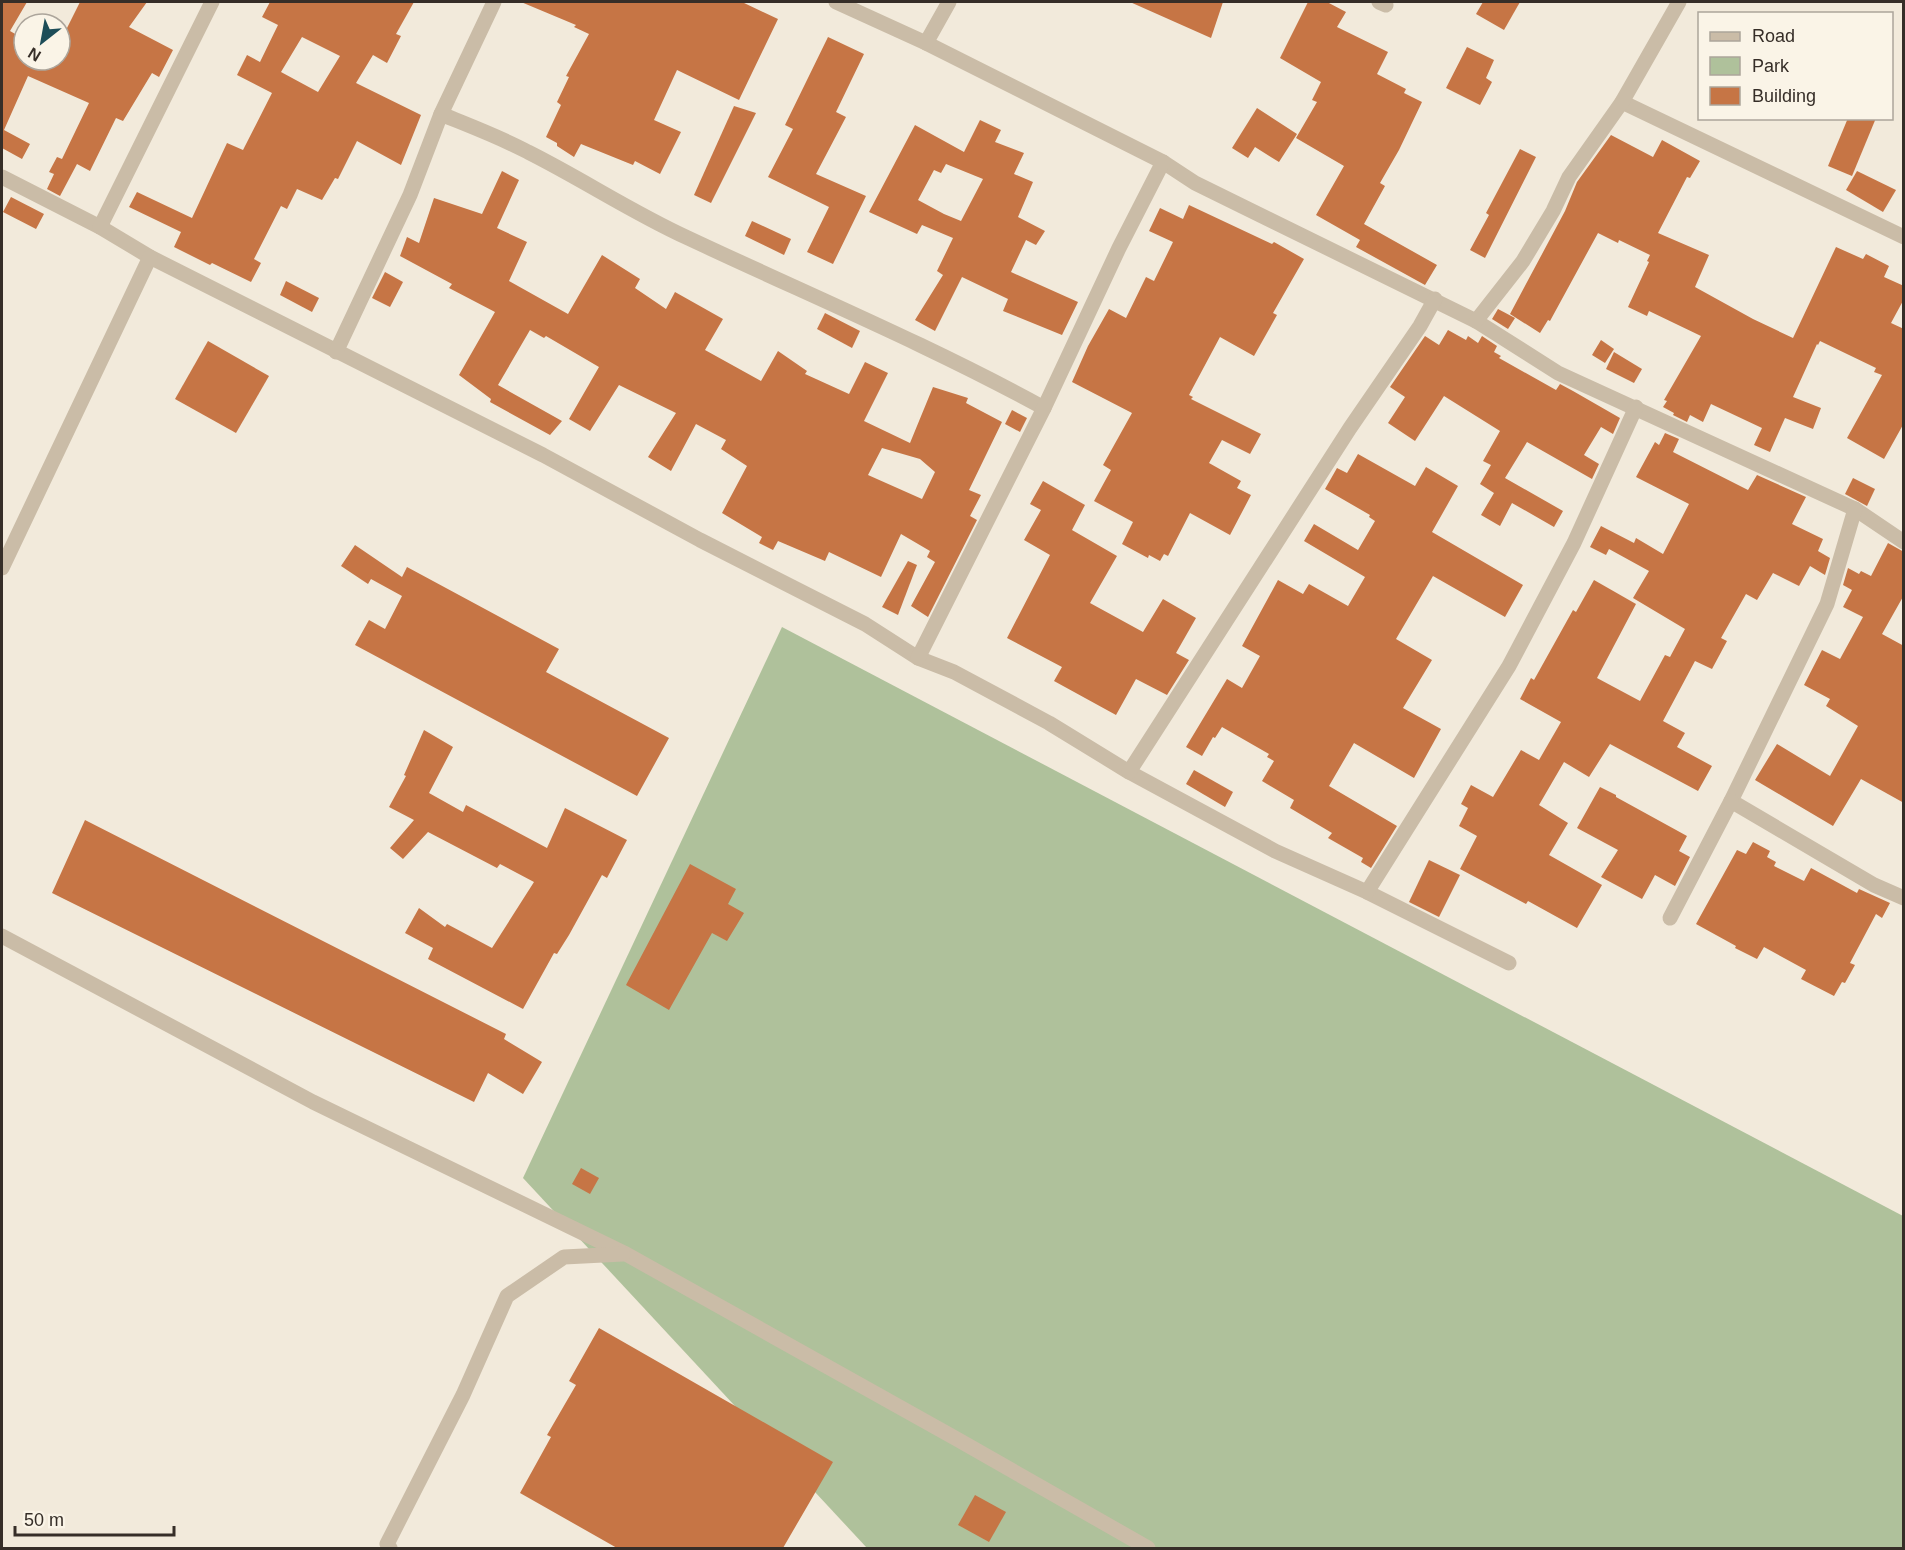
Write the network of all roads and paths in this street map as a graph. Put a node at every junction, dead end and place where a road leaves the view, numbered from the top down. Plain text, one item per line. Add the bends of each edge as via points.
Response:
1 (212, 2) edge
2 (494, 2) edge
3 (836, 2) edge
4 (949, 2) edge
5 (1675, 4) edge
6 (926, 43) junction
7 (1622, 102) junction
8 (441, 114) junction
9 (1163, 162) junction
10 (2, 177) edge
11 (100, 227) junction
12 (1904, 237) edge
13 (150, 257) junction
14 (1435, 299) junction
15 (1476, 321) junction
16 (336, 352) junction
17 (1636, 407) junction
18 (1044, 408) junction
19 (1855, 509) junction
20 (1904, 542) edge
21 (2, 568) edge
22 (918, 658) junction
23 (1129, 772) junction
24 (1731, 801) junction
25 (1367, 892) junction
26 (1904, 898) edge
27 (1670, 918) dead end
28 (2, 936) edge
29 (1509, 963) dead end
30 (626, 1254) junction
31 (390, 1548) edge
32 (1148, 1548) edge

1 - 11 street
2 - 8 street
3 - 6 street
4 - 6 street
5 - 7 street
6 - 9 street
7 - 12 street
7 - 15 street via 1569,177 1523,261
8 - 16 street via 410,195
8 - 18 street via 526,150 686,237 986,376
9 - 14 street via 1195,183
9 - 18 street
10 - 11 street
11 - 13 street
13 - 16 street
13 - 21 street
14 - 15 street
14 - 23 street
15 - 17 street via 1558,373
16 - 22 street via 543,455 865,624
17 - 19 street
17 - 25 street via 1574,543 1509,666
18 - 22 street
19 - 20 street
19 - 24 street via 1827,604
22 - 23 street via 954,672 1030,713
23 - 25 street via 1275,851
24 - 26 street via 1874,885
24 - 27 street
25 - 29 street
28 - 30 street via 313,1102
30 - 31 street via 564,1257 507,1296 463,1395 387,1544
30 - 32 street

